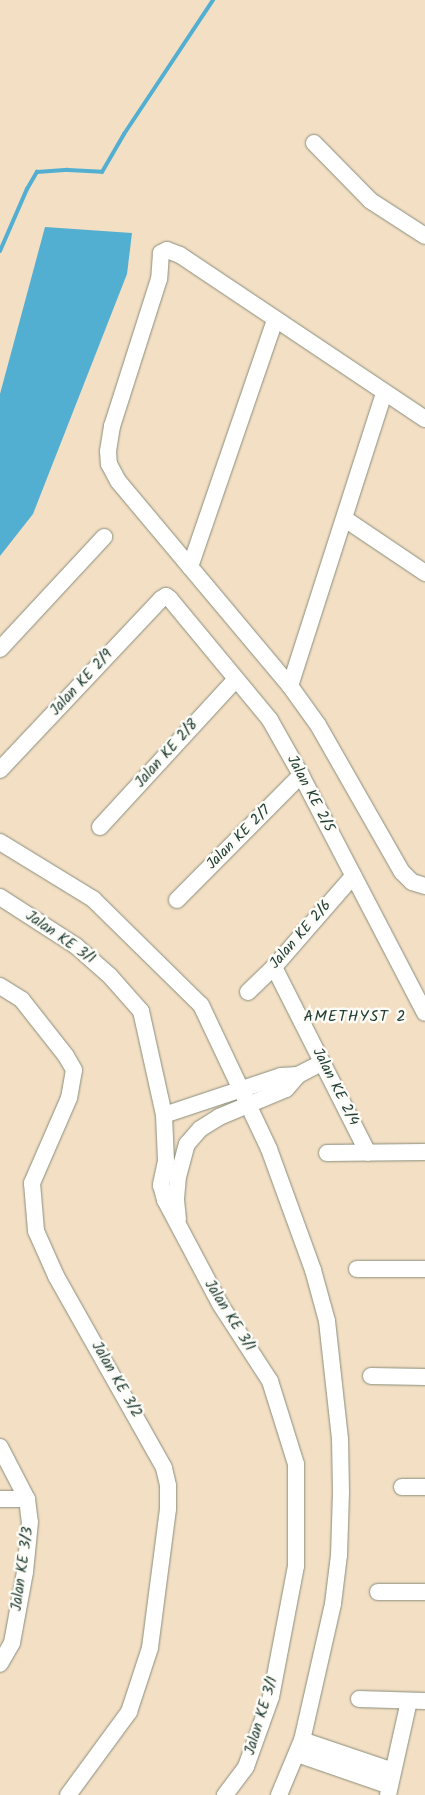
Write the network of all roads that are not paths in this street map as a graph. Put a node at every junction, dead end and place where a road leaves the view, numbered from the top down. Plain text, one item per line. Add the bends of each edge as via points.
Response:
1 (314, 143) dead end
2 (425, 236) edge
3 (275, 320) junction
4 (384, 393) junction
5 (425, 419) edge
6 (345, 519) junction
7 (104, 536) dead end
8 (190, 567) junction
9 (425, 573) edge
10 (166, 596) joint
11 (0, 650) edge
12 (235, 680) junction
13 (290, 686) junction
14 (0, 770) edge
15 (301, 775) junction
16 (100, 827) dead end
17 (0, 842) edge
18 (353, 876) junction
19 (425, 886) edge
20 (0, 897) edge
21 (178, 900) dead end
22 (274, 967) junction
23 (0, 986) edge
24 (248, 992) dead end
25 (425, 1013) edge
26 (322, 1063) junction
27 (245, 1098) junction
28 (164, 1114) junction
29 (425, 1152) edge
30 (328, 1153) dead end
31 (368, 1153) junction
32 (178, 1226) junction
33 (357, 1269) dead end
34 (425, 1269) edge
35 (371, 1376) dead end
36 (425, 1377) edge
37 (0, 1446) edge
38 (402, 1487) dead end
39 (425, 1487) edge
40 (0, 1499) edge
41 (27, 1499) junction
42 (378, 1592) dead end
43 (425, 1592) edge
44 (0, 1664) edge
45 (359, 1699) dead end
46 (417, 1701) edge
47 (299, 1747) junction
48 (390, 1784) edge
49 (68, 1795) edge
50 (225, 1795) edge
51 (280, 1795) edge

1 - 2 street via 370,201
3 - 4 street
3 - 8 street
3 - 8 street via 180,254 167,250 160,254 159,279 112,426 109,464 118,480
4 - 5 street
4 - 6 street
6 - 9 street
6 - 13 street
7 - 11 street
8 - 13 street
10 - 12 street, Jalan KE 2/5
10 - 14 street, Jalan KE 2/9
12 - 15 street, Jalan KE 2/5 via 270,720
12 - 16 street, Jalan KE 2/8
13 - 19 street via 318,725 402,872 412,882
15 - 18 street, Jalan KE 2/5
15 - 21 street, Jalan KE 2/7
17 - 27 street via 93,899 201,1005
18 - 22 street, Jalan KE 2/6
18 - 25 street, Jalan KE 2/5
20 - 28 street, Jalan KE 3/1 via 76,946 110,976 141,1011
22 - 24 street, Jalan KE 2/6
22 - 26 street, Jalan KE 2/4
23 - 49 street, Jalan KE 3/2 via 22,1000 74,1070 69,1098 32,1183 36,1231 56,1276 164,1468 168,1486 168,1509 150,1648 129,1712
26 - 27 street via 298,1075 281,1076
26 - 31 street, Jalan KE 2/4
27 - 28 street
27 - 32 street via 200,1129 187,1144 176,1199
27 - 47 street via 269,1149 313,1270 324,1312 340,1439 341,1501 333,1604
28 - 32 street, Jalan KE 3/1 via 166,1161 161,1185 164,1200
29 - 31 street
30 - 31 street
32 - 50 street, Jalan KE 3/1 via 220,1304 270,1380 296,1464 296,1566 271,1697 246,1767
33 - 34 street
35 - 36 street
37 - 41 street, Jalan KE 3/3
38 - 39 street
40 - 41 street
41 - 44 street, Jalan KE 3/3 via 30,1522 25,1572 12,1643
42 - 43 street
45 - 46 street
46 - 48 street
47 - 48 street
47 - 51 street

